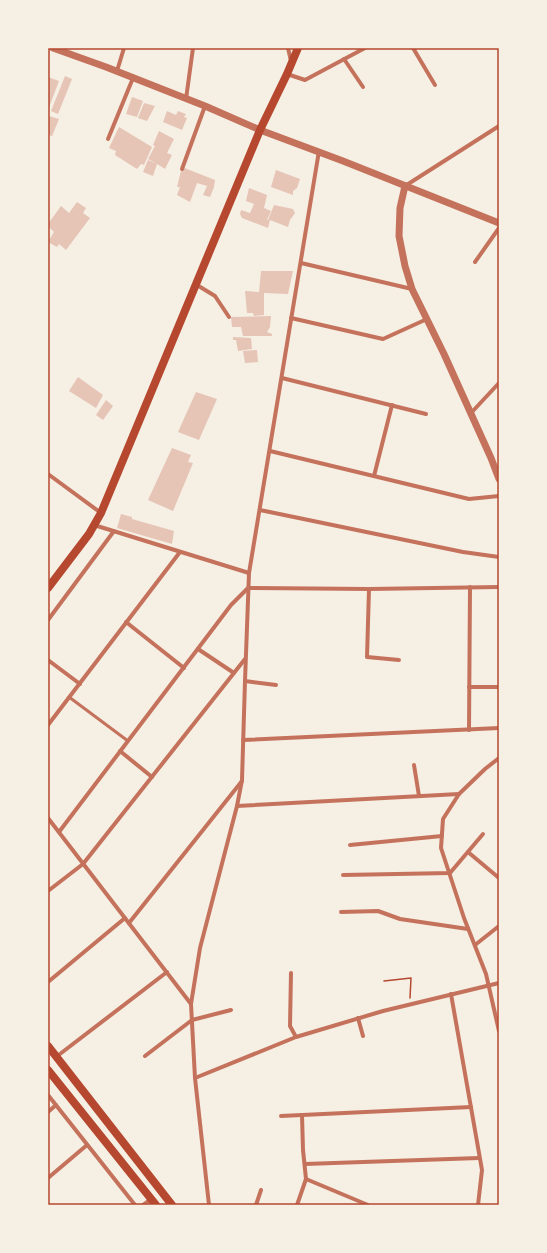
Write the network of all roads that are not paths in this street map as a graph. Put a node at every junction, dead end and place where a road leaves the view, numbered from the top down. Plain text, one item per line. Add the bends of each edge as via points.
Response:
1 (53, 48) edge
2 (124, 48) edge
3 (193, 48) edge
4 (288, 48) edge
5 (298, 48) edge
6 (365, 48) edge
7 (413, 48) edge
8 (344, 59) junction
9 (292, 63) junction
10 (117, 72) junction
11 (287, 74) junction
12 (133, 78) junction
13 (435, 86) dead end
14 (363, 87) dead end
15 (186, 99) junction
16 (205, 106) junction
17 (499, 126) edge
18 (260, 130) junction
19 (108, 139) dead end
20 (319, 151) junction
21 (182, 169) dead end
22 (405, 186) junction
23 (499, 223) edge
24 (499, 228) edge
25 (475, 262) dead end
26 (301, 263) junction
27 (197, 285) junction
28 (412, 289) junction
29 (229, 317) dead end
30 (291, 318) junction
31 (427, 319) junction
32 (282, 378) junction
33 (499, 383) edge
34 (392, 405) junction
35 (471, 413) junction
36 (426, 414) dead end
37 (270, 451) junction
38 (48, 474) edge
39 (374, 476) junction
40 (499, 479) edge
41 (499, 496) edge
42 (260, 510) junction
43 (101, 513) junction
44 (94, 525) junction
45 (114, 531) junction
46 (180, 552) junction
47 (499, 556) edge
48 (249, 573) junction
49 (499, 587) edge
50 (48, 588) edge
51 (248, 588) junction
52 (470, 588) junction
53 (369, 590) junction
54 (48, 620) edge
55 (126, 622) junction
56 (198, 649) junction
57 (246, 659) junction
58 (48, 660) edge
59 (399, 660) dead end
60 (184, 668) junction
61 (234, 673) junction
62 (245, 681) junction
63 (80, 684) junction
64 (276, 685) dead end
65 (469, 687) junction
66 (499, 687) edge
67 (70, 697) junction
68 (48, 725) edge
69 (499, 728) edge
70 (469, 730) junction
71 (243, 740) junction
72 (128, 741) junction
73 (120, 751) junction
74 (498, 761) edge
75 (414, 765) dead end
76 (152, 777) junction
77 (242, 780) junction
78 (459, 794) junction
79 (419, 796) junction
80 (237, 806) junction
81 (48, 818) edge
82 (59, 832) junction
83 (483, 834) dead end
84 (442, 836) junction
85 (350, 845) dead end
86 (468, 852) junction
87 (83, 864) junction
88 (450, 873) junction
89 (343, 875) dead end
90 (499, 878) edge
91 (48, 891) edge
92 (341, 912) dead end
93 (125, 918) junction
94 (129, 923) junction
95 (499, 926) edge
96 (468, 928) junction
97 (475, 945) junction
98 (167, 972) junction
99 (291, 973) dead end
100 (48, 982) edge
101 (499, 983) edge
102 (489, 985) junction
103 (451, 994) junction
104 (192, 1004) junction
105 (231, 1010) dead end
106 (358, 1018) junction
107 (192, 1020) junction
108 (499, 1031) edge
109 (363, 1036) dead end
110 (296, 1037) junction
111 (48, 1046) edge
112 (145, 1056) dead end
113 (56, 1057) junction
114 (48, 1070) edge
115 (195, 1078) junction
116 (48, 1095) edge
117 (56, 1105) junction
118 (471, 1108) junction
119 (48, 1112) edge
120 (302, 1115) junction
121 (281, 1116) dead end
122 (87, 1145) junction
123 (479, 1158) junction
124 (305, 1164) junction
125 (48, 1178) edge
126 (306, 1179) junction
127 (261, 1190) dead end
128 (153, 1202) edge
129 (135, 1205) edge
130 (142, 1205) edge
131 (172, 1205) edge
132 (209, 1205) edge
133 (256, 1205) edge
134 (296, 1205) edge
135 (368, 1205) edge
136 (478, 1205) edge

1 - 10 street
2 - 10 street
3 - 15 street
4 - 9 street
5 - 9 main road
6 - 8 street
7 - 13 street
8 - 11 street via 305,80
8 - 14 street
9 - 11 main road
10 - 12 street
11 - 18 main road
12 - 15 street
12 - 19 street
15 - 16 street
16 - 18 street
16 - 21 street
17 - 22 street
18 - 20 street
18 - 27 main road
20 - 22 street
20 - 26 street
22 - 23 street
22 - 28 street via 400,208 400,236
24 - 25 street
26 - 28 street
26 - 30 street
27 - 29 street via 215,296
27 - 43 main road
28 - 31 street
30 - 31 street via 383,339
30 - 32 street
31 - 35 street
32 - 34 street
32 - 37 street
33 - 35 street
34 - 36 street
34 - 39 street
35 - 40 street
37 - 39 street
37 - 42 street
38 - 43 street
39 - 41 street via 469,499
42 - 47 street via 463,552
42 - 48 street
43 - 44 main road
44 - 45 street
44 - 50 main road
45 - 46 street
45 - 54 street
46 - 48 street
46 - 55 street
48 - 51 street
49 - 52 street
51 - 53 street
51 - 56 street via 231,605
51 - 57 street
52 - 53 street
52 - 65 street
53 - 59 street via 367,657
55 - 60 street
55 - 63 street
56 - 60 street
56 - 61 street
57 - 61 street
57 - 62 street
58 - 63 street
60 - 72 street
61 - 76 street
62 - 64 street
62 - 71 street
63 - 67 street
65 - 66 street
65 - 70 street
67 - 68 street
67 - 72 lane
69 - 70 street
70 - 71 street
71 - 77 street
72 - 73 street
73 - 76 street
73 - 82 street
74 - 78 street
75 - 79 street
76 - 87 street
77 - 80 street
77 - 94 street
78 - 79 street
78 - 84 street via 443,819
79 - 80 street
80 - 104 street via 200,948
81 - 82 street
82 - 87 street
83 - 86 street
84 - 85 street
84 - 88 street via 442,848
86 - 88 street
86 - 90 street
87 - 91 street
87 - 93 street
88 - 89 street
88 - 96 street
92 - 96 street via 378,911 400,919
93 - 94 street
93 - 100 street
94 - 98 street
95 - 97 street
96 - 97 street
97 - 102 street
98 - 104 street
98 - 113 street
99 - 110 street via 290,1026
101 - 102 street
102 - 103 street
102 - 108 street
103 - 106 street
103 - 118 street
104 - 107 street
105 - 107 street
106 - 109 street
106 - 110 street
107 - 112 street
107 - 115 street
110 - 115 street
111 - 113 main road
113 - 131 main road
114 - 128 main road
115 - 132 street
116 - 117 street
117 - 119 street
117 - 122 street
118 - 120 street
118 - 123 street
120 - 121 street
120 - 124 street
122 - 125 street
122 - 129 street
123 - 124 street
123 - 136 street via 482,1170
124 - 126 street
126 - 134 street
126 - 135 street
127 - 133 street
128 - 130 street

